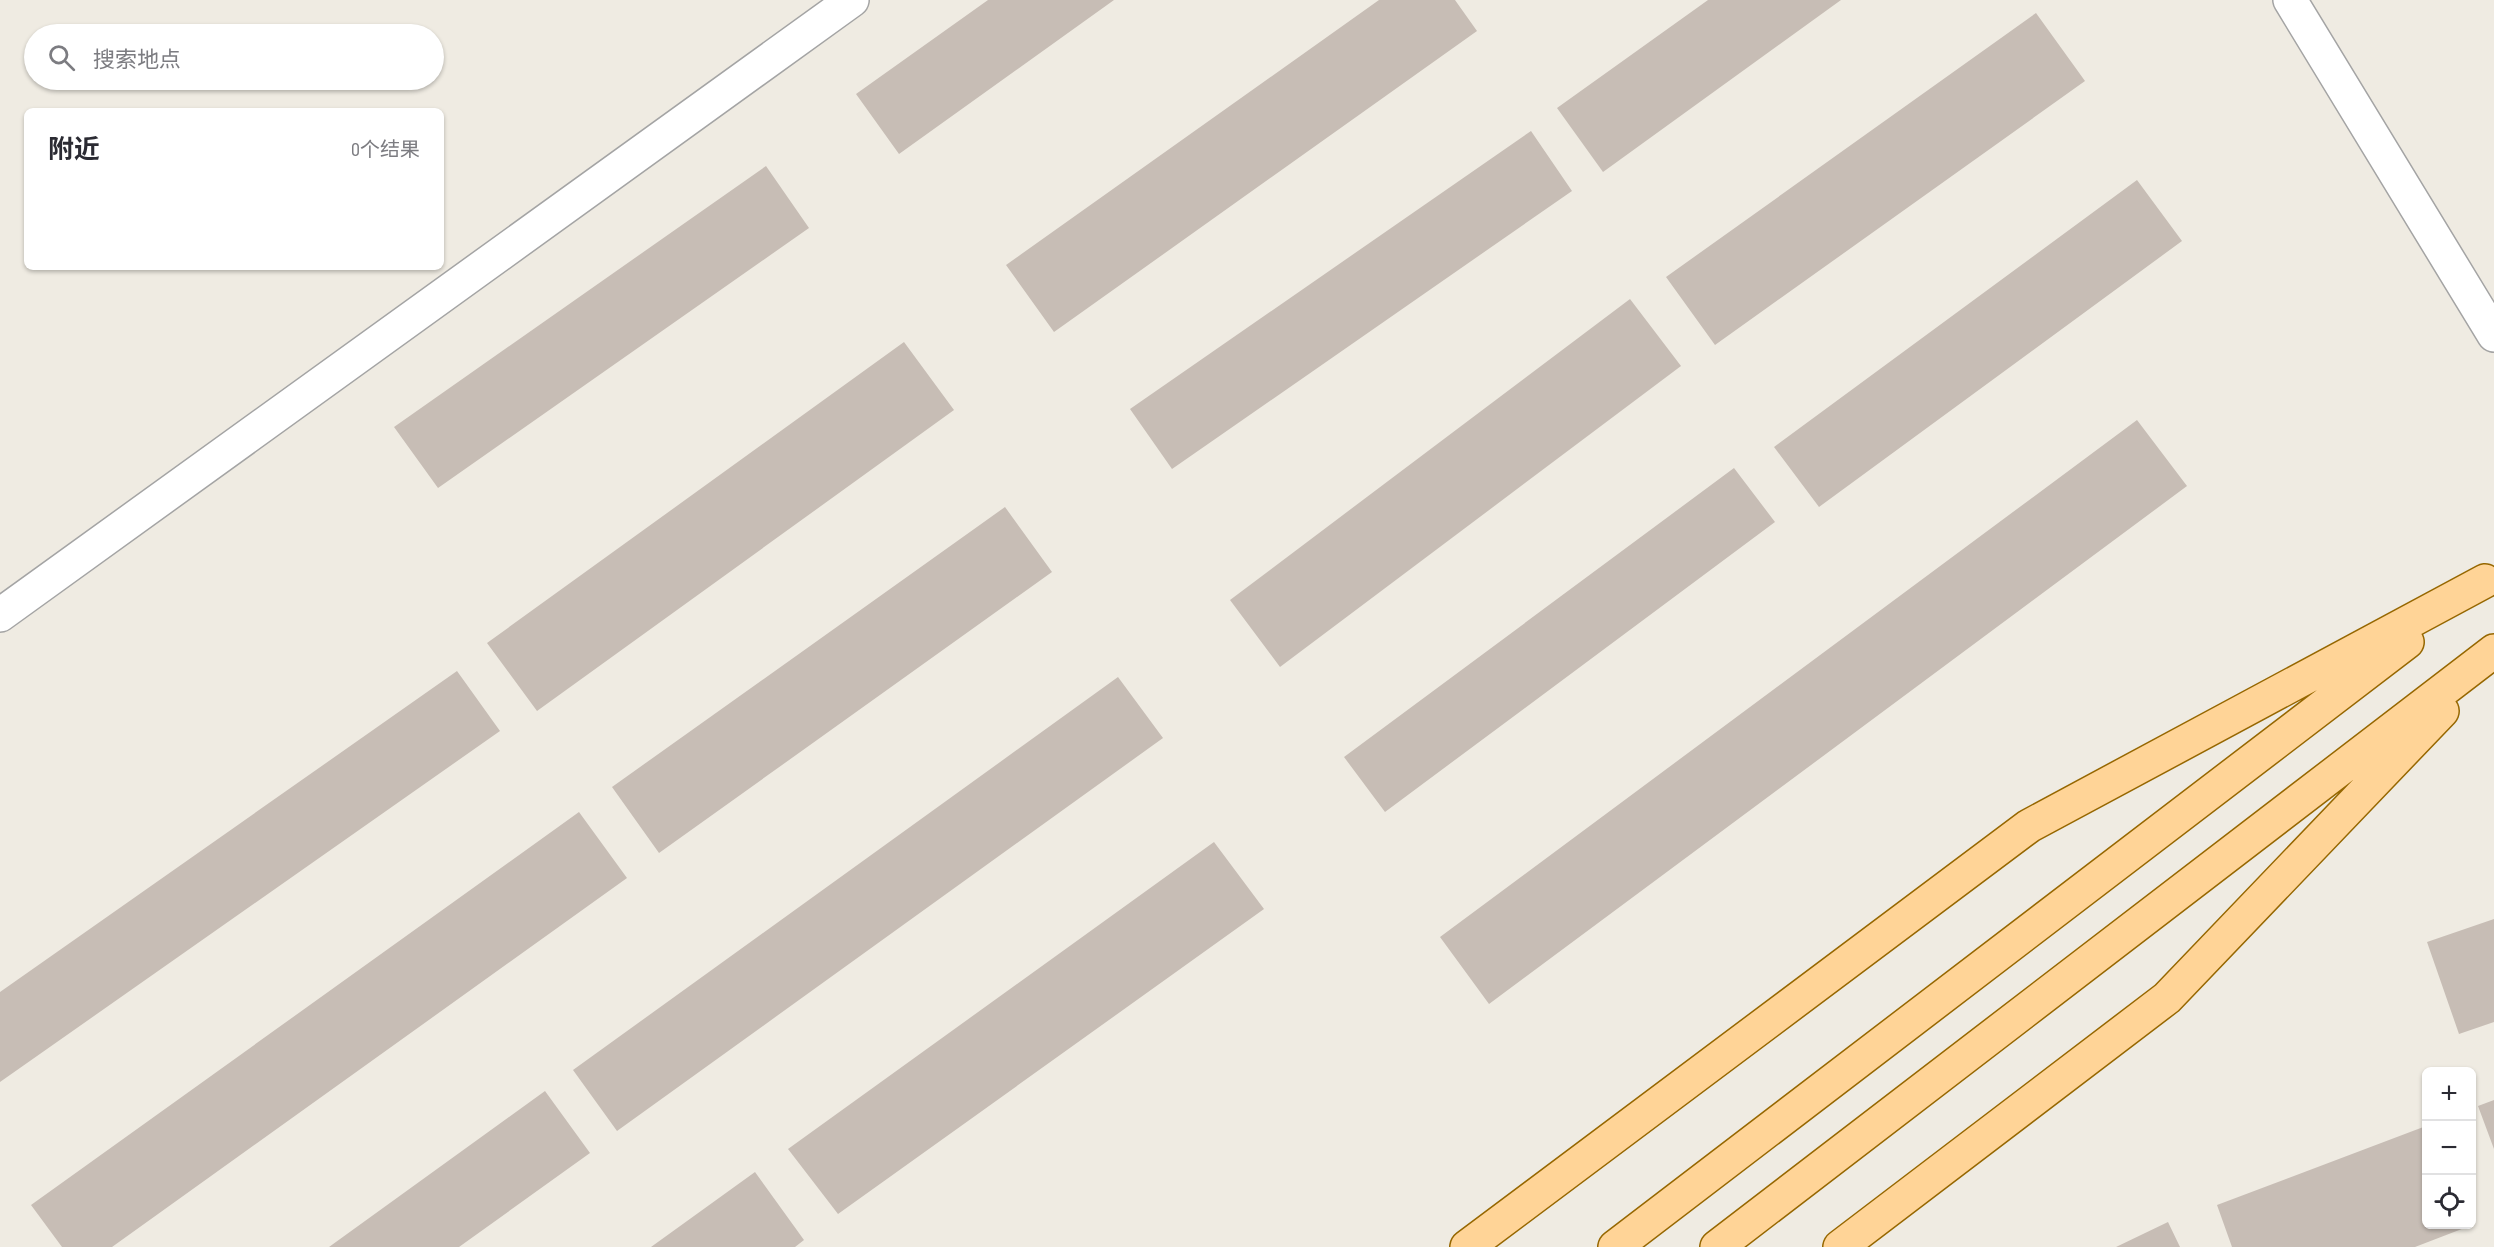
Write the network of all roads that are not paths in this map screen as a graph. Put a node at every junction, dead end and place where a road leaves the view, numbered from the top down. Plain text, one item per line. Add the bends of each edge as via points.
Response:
1 (852, 0) edge
2 (2290, 0) edge
3 (2494, 335) edge
4 (2490, 578) edge
5 (0, 615) edge
6 (2494, 651) edge
7 (2494, 657) edge
8 (1467, 1247) edge
9 (1615, 1247) edge
10 (1717, 1247) edge
11 (1840, 1247) edge

1 - 5 street
2 - 3 street
4 - 8 main road via 2029,826
4 - 9 main road
6 - 10 main road
7 - 11 main road via 2167,998

